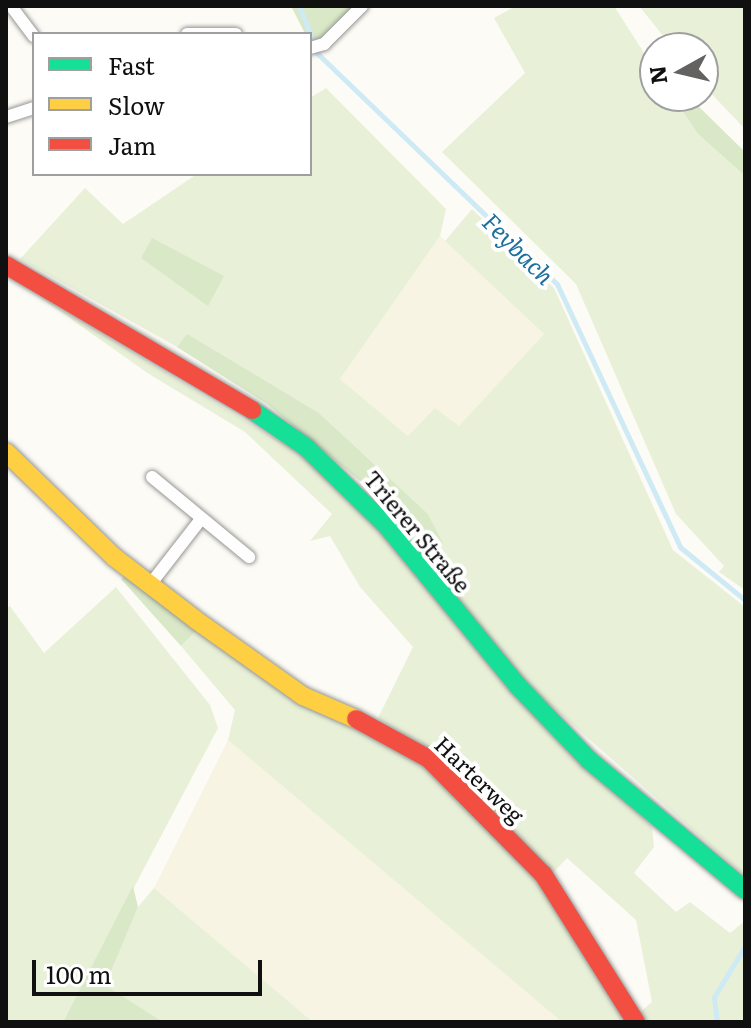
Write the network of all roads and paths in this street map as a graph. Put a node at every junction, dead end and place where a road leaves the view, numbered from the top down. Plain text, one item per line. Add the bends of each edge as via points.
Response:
1 (11, 6) edge
2 (362, 6) edge
3 (32, 33) edge
4 (312, 47) edge
5 (32, 109) edge
6 (6, 117) edge
7 (6, 265) edge
8 (6, 452) edge
9 (152, 477) dead end
10 (201, 519) junction
11 (249, 557) dead end
12 (149, 586) junction
13 (745, 890) edge
14 (636, 1022) edge

1 - 3 street
2 - 4 street via 324,44
5 - 6 street
7 - 13 main road, Trierer Straße via 235,398 306,447 387,526 518,686 589,760
8 - 12 main road, Harterweg
9 - 10 street
10 - 11 street
10 - 12 street
12 - 14 main road, Harterweg via 303,696 366,722 429,759 543,874

